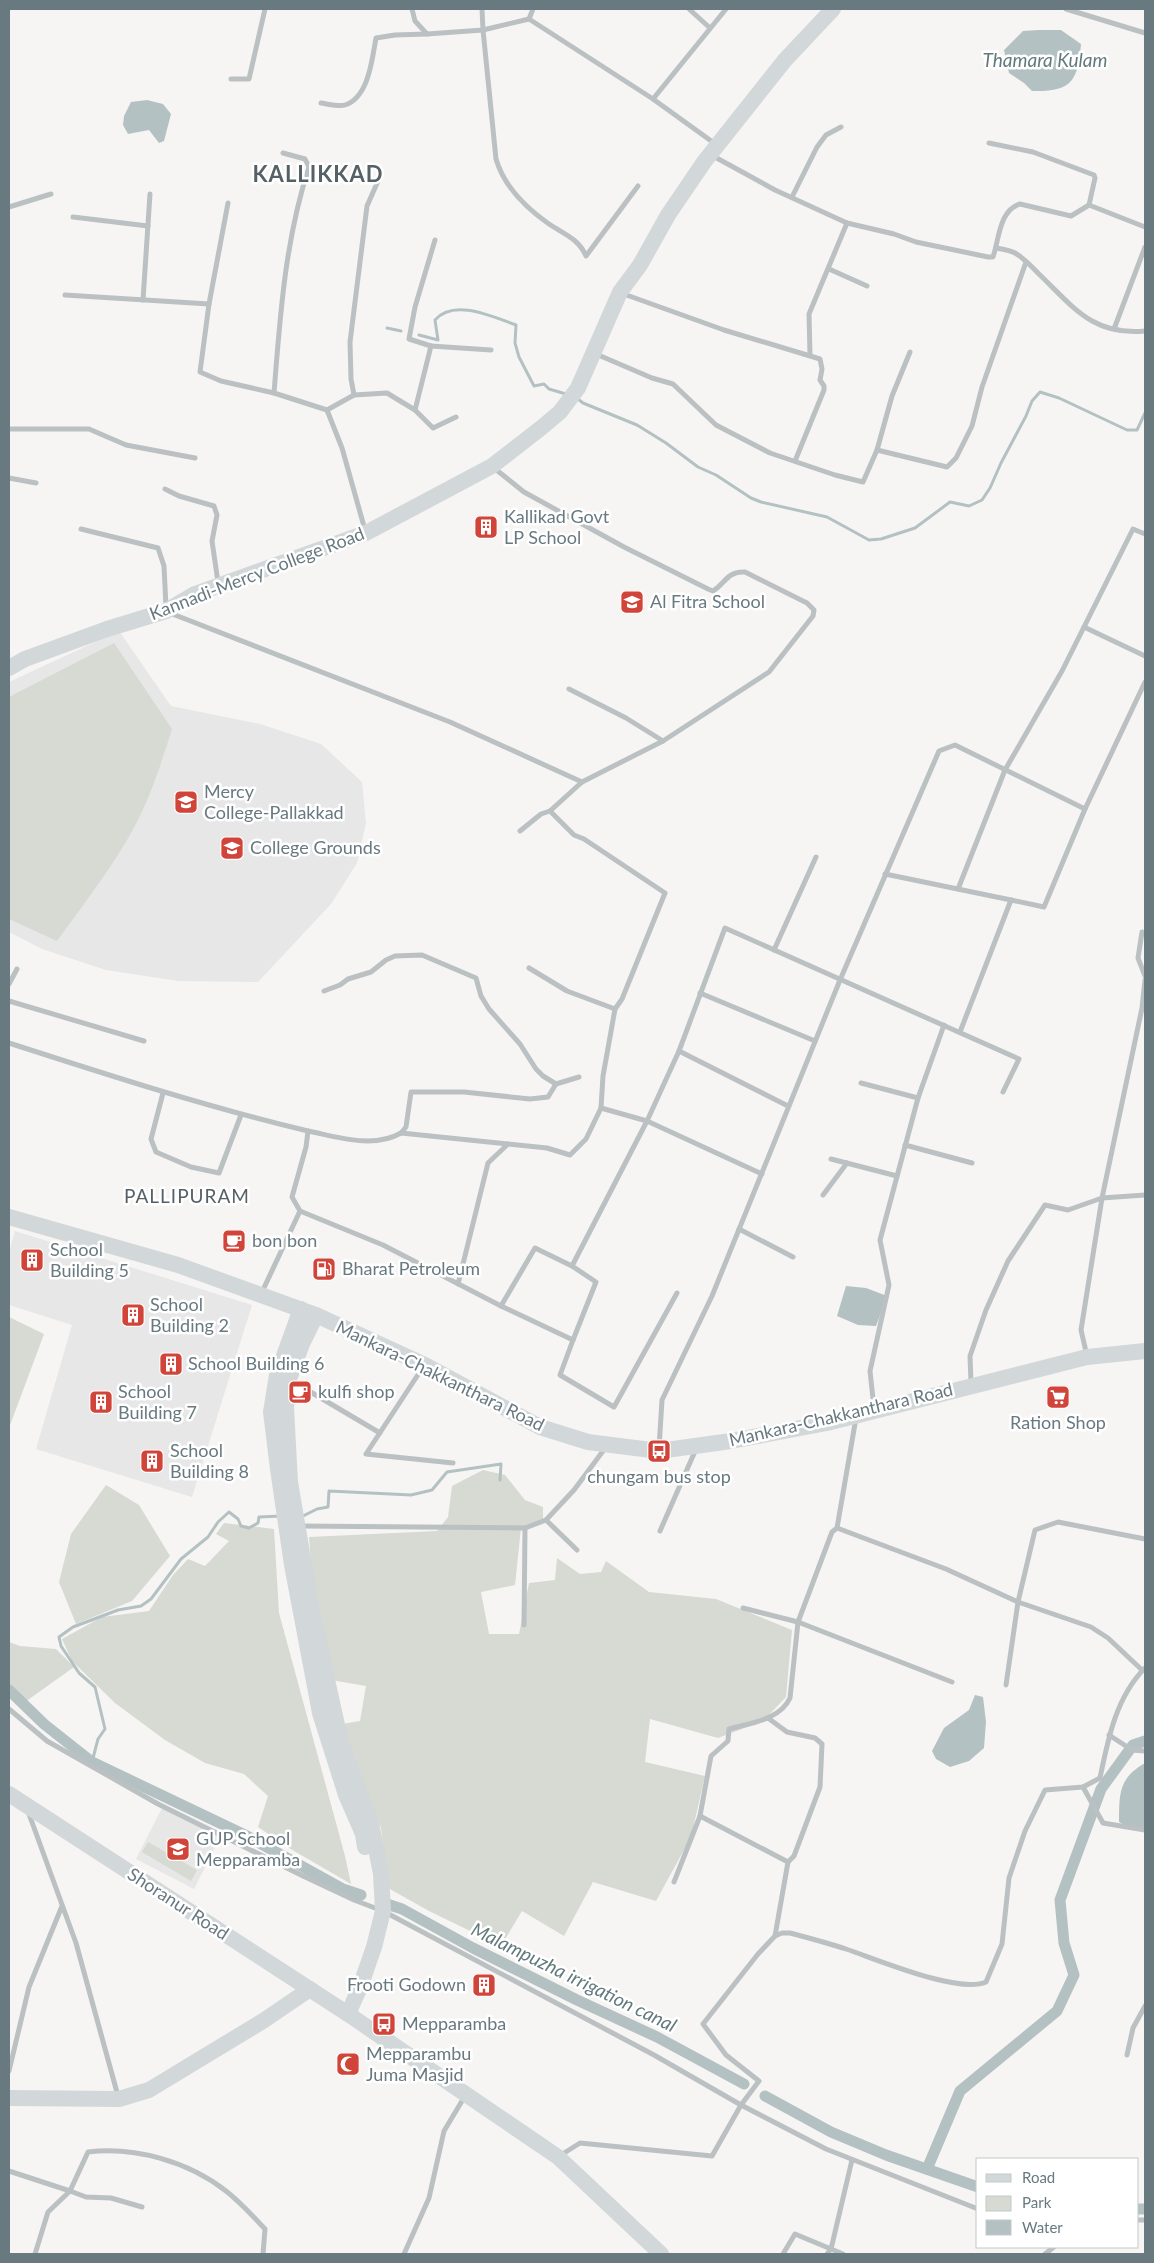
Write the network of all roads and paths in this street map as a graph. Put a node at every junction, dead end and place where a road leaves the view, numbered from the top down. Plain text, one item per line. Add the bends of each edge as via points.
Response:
1 (265, 9) edge
2 (412, 9) edge
3 (482, 9) edge
4 (533, 9) edge
5 (689, 9) edge
6 (726, 9) edge
7 (833, 9) edge
8 (1066, 9) edge
9 (529, 19) junction
10 (710, 28) junction
11 (483, 30) junction
12 (1145, 33) edge
13 (427, 34) junction
14 (231, 78) dead end
15 (654, 99) junction
16 (321, 104) dead end
17 (841, 127) dead end
18 (989, 143) dead end
19 (714, 150) junction
20 (283, 153) dead end
21 (378, 181) dead end
22 (638, 186) dead end
23 (51, 194) dead end
24 (150, 194) dead end
25 (792, 197) junction
26 (228, 203) dead end
27 (1089, 204) junction
28 (9, 207) edge
29 (73, 217) dead end
30 (847, 223) junction
31 (148, 226) junction
32 (1145, 227) edge
33 (435, 240) dead end
34 (1145, 247) edge
35 (996, 248) junction
36 (1026, 262) junction
37 (829, 269) junction
38 (867, 286) dead end
39 (620, 292) junction
40 (65, 295) dead end
41 (143, 300) junction
42 (209, 304) junction
43 (1114, 328) junction
44 (1145, 332) edge
45 (431, 346) junction
46 (491, 350) dead end
47 (910, 352) dead end
48 (593, 353) junction
49 (810, 355) junction
50 (274, 392) junction
51 (354, 396) junction
52 (327, 410) junction
53 (415, 410) junction
54 (456, 417) dead end
55 (9, 429) edge
56 (877, 450) junction
57 (194, 458) dead end
58 (795, 461) junction
59 (492, 466) junction
60 (9, 478) edge
61 (36, 483) dead end
62 (165, 489) dead end
63 (81, 529) dead end
64 (366, 533) junction
65 (1145, 534) edge
66 (218, 585) junction
67 (166, 611) junction
68 (1084, 627) junction
69 (1145, 656) edge
70 (9, 668) edge
71 (1145, 682) edge
72 (569, 689) dead end
73 (664, 741) junction
74 (1004, 770) junction
75 (582, 782) junction
76 (1085, 809) junction
77 (550, 811) junction
78 (520, 831) dead end
79 (816, 857) dead end
80 (886, 874) junction
81 (958, 889) junction
82 (1011, 900) junction
83 (1142, 932) dead end
84 (774, 950) junction
85 (530, 968) dead end
86 (17, 969) dead end
87 (1145, 976) edge
88 (840, 980) junction
89 (1145, 980) edge
90 (9, 984) edge
91 (324, 991) dead end
92 (700, 993) junction
93 (9, 1001) edge
94 (1144, 1008) edge
95 (615, 1009) junction
96 (944, 1025) junction
97 (960, 1032) junction
98 (144, 1041) dead end
99 (815, 1041) junction
100 (9, 1043) edge
101 (679, 1051) junction
102 (578, 1077) dead end
103 (861, 1082) dead end
104 (556, 1084) junction
105 (1003, 1092) dead end
106 (163, 1093) junction
107 (918, 1098) junction
108 (788, 1106) junction
109 (601, 1108) junction
110 (241, 1115) junction
111 (646, 1121) junction
112 (308, 1131) junction
113 (401, 1133) junction
114 (508, 1144) junction
115 (905, 1145) junction
116 (831, 1159) dead end
117 (847, 1163) junction
118 (972, 1163) dead end
119 (762, 1174) junction
120 (897, 1176) junction
121 (1145, 1195) edge
122 (823, 1196) dead end
123 (1102, 1198) junction
124 (300, 1211) junction
125 (9, 1217) edge
126 (739, 1228) junction
127 (793, 1257) dead end
128 (572, 1266) junction
129 (458, 1284) junction
130 (677, 1293) dead end
131 (261, 1294) junction
132 (501, 1306) junction
133 (308, 1312) junction
134 (572, 1340) junction
135 (1145, 1351) edge
136 (1088, 1357) junction
137 (425, 1365) junction
138 (289, 1379) junction
139 (971, 1386) junction
140 (874, 1411) junction
141 (857, 1415) junction
142 (380, 1434) junction
143 (608, 1444) junction
144 (698, 1446) junction
145 (659, 1451) junction
146 (453, 1463) dead end
147 (546, 1520) junction
148 (297, 1526) junction
149 (525, 1528) junction
150 (837, 1528) junction
151 (660, 1531) dead end
152 (1145, 1539) edge
153 (577, 1550) dead end
154 (1018, 1602) junction
155 (743, 1608) dead end
156 (798, 1622) junction
157 (524, 1625) dead end
158 (1144, 1669) edge
159 (952, 1682) dead end
160 (1006, 1685) dead end
161 (9, 1709) edge
162 (768, 1718) junction
163 (1109, 1735) junction
164 (1145, 1752) edge
165 (1083, 1787) junction
166 (9, 1794) edge
167 (26, 1805) junction
168 (700, 1816) junction
169 (1145, 1830) edge
170 (788, 1862) junction
171 (674, 1882) dead end
172 (62, 1906) junction
173 (378, 1909) junction
174 (775, 1936) junction
175 (310, 1989) junction
176 (1145, 2006) edge
177 (343, 2011) junction
178 (1127, 2055) dead end
179 (9, 2071) edge
180 (466, 2093) junction
181 (9, 2098) edge
182 (119, 2099) junction
183 (741, 2105) junction
184 (558, 2157) junction
185 (852, 2160) junction
186 (9, 2172) edge
187 (70, 2191) junction
188 (142, 2207) dead end
189 (976, 2208) edge
190 (831, 2249) junction
191 (35, 2254) edge
192 (263, 2254) edge
193 (404, 2254) edge
194 (661, 2254) edge
195 (783, 2254) edge
196 (827, 2254) edge
197 (843, 2254) edge

1 - 14 street via 249,79
2 - 13 street via 415,21
3 - 11 street
4 - 9 street
5 - 10 street
6 - 10 street
7 - 19 main road, Kannadi-Mercy College Road via 785,60
8 - 12 street
9 - 11 street
9 - 15 street
10 - 15 street
11 - 13 street
11 - 22 street via 496,159 512,190 548,223 582,246 586,256
13 - 16 street via 376,38 360,94 345,105
15 - 19 street
17 - 25 street via 826,135 817,146
18 - 27 street via 1033,152 1094,175
19 - 25 street via 775,190
19 - 39 main road, Kannadi-Mercy College Road
20 - 50 street via 305,158 309,167 295,214 288,254
21 - 51 street via 367,206 350,342
23 - 28 street
24 - 31 street
25 - 30 street
26 - 42 street
27 - 32 street
27 - 35 street via 1071,216 1015,205 1004,216
29 - 31 street
30 - 35 street via 961,252 992,257
30 - 37 street
31 - 41 street
33 - 45 street via 414,307 409,338
34 - 43 street
35 - 36 street via 1014,252
36 - 43 street via 1083,318
36 - 56 street via 982,387 972,426 956,458 947,467
37 - 38 street
37 - 49 street via 809,314
39 - 48 main road, Kannadi-Mercy College Road
39 - 49 street via 724,330
40 - 41 street
41 - 42 street
42 - 50 street via 200,372 221,381
43 - 44 street
45 - 46 street
45 - 53 street
47 - 56 street via 892,396
48 - 58 street via 672,384 716,425 770,453
48 - 59 main road, Kannadi-Mercy College Road via 578,388 560,412
49 - 58 street via 820,359 820,380 824,390
50 - 52 street
51 - 52 street
51 - 53 street via 387,393
52 - 64 street via 342,448
53 - 54 street via 433,428
55 - 57 street via 89,429 126,445
56 - 58 street via 863,482
59 - 64 main road, Kannadi-Mercy College Road
59 - 73 street via 524,492 708,589 713,591 722,580 745,572 814,610 813,616 769,672
60 - 61 street
62 - 66 street via 214,506 217,515 212,541
63 - 67 street via 158,548 164,566
64 - 66 main road, Kannadi-Mercy College Road
65 - 68 street via 1133,529
66 - 67 main road, Kannadi-Mercy College Road
67 - 70 main road, Kannadi-Mercy College Road via 107,629
67 - 75 street via 450,722
68 - 69 street
68 - 74 street
71 - 76 street
72 - 73 street
73 - 75 street
74 - 76 street
74 - 80 street via 955,746 939,751
74 - 81 street
75 - 77 street
76 - 82 street via 1044,907
77 - 78 street
77 - 95 street via 574,835 665,894
79 - 84 street
80 - 81 street
80 - 88 street
81 - 82 street
82 - 97 street
83 - 87 street via 1138,958
84 - 88 street
84 - 92 street via 725,928
85 - 95 street via 567,991
86 - 90 street
88 - 96 street
88 - 99 street
89 - 94 street
91 - 104 street via 371,972 395,956 422,955 476,978 489,1009 520,1044 536,1069
92 - 99 street
92 - 101 street
93 - 98 street
94 - 123 street
95 - 109 street via 603,1076
96 - 97 street
96 - 107 street
97 - 105 street via 1019,1059
99 - 108 street
100 - 106 street
101 - 108 street
101 - 111 street
102 - 104 street
103 - 107 street
104 - 113 street via 548,1097 530,1099 464,1092 411,1092 406,1128
106 - 110 street
106 - 110 street via 151,1139 156,1152 191,1167 219,1173
107 - 115 street
108 - 119 street
109 - 111 street
109 - 114 street via 586,1139 570,1155 547,1148
110 - 112 street
111 - 119 street
111 - 128 street
112 - 113 street via 362,1141 390,1140
112 - 124 street via 292,1198
113 - 114 street
114 - 129 street via 488,1164
115 - 118 street
115 - 120 street
116 - 117 street
117 - 120 street
117 - 122 street
119 - 126 street
120 - 140 street via 880,1240 889,1285 870,1371
121 - 123 street
123 - 136 street via 1081,1330
123 - 139 street via 1068,1210 1045,1205 1008,1262 986,1310 970,1356
124 - 129 street via 383,1245
124 - 131 street
125 - 131 main road, Mankara-Chakkanthara Road via 178,1265
126 - 127 street
126 - 145 street via 712,1296 662,1400
128 - 132 street via 535,1248
128 - 134 street via 596,1282
129 - 132 street
130 - 134 street via 614,1407 560,1375
131 - 133 main road, Mankara-Chakkanthara Road
132 - 134 street
133 - 137 main road, Mankara-Chakkanthara Road
133 - 138 main road via 302,1344
133 - 173 main road via 277,1375 271,1412 301,1621 320,1713 346,1795 363,1834
135 - 136 main road, Mankara-Chakkanthara Road
136 - 139 main road, Mankara-Chakkanthara Road
137 - 142 street
137 - 143 main road, Mankara-Chakkanthara Road via 540,1427 588,1442
138 - 142 street
138 - 148 main road via 286,1407 290,1482
139 - 140 main road, Mankara-Chakkanthara Road
140 - 141 main road, Mankara-Chakkanthara Road
141 - 144 main road, Mankara-Chakkanthara Road
141 - 150 street
142 - 146 street via 366,1454
143 - 145 main road, Mankara-Chakkanthara Road
143 - 147 street via 574,1490
144 - 145 main road, Mankara-Chakkanthara Road
144 - 151 street
147 - 149 street
147 - 153 street
148 - 149 street
148 - 173 main road via 340,1743 371,1823 381,1874
149 - 157 street
150 - 154 street via 946,1569
150 - 156 street via 832,1532
152 - 154 street via 1058,1522 1035,1530
154 - 158 street via 1091,1627
154 - 160 street
155 - 156 street
156 - 159 street
156 - 162 street via 790,1698 785,1707
158 - 163 street via 1119,1707
161 - 173 street via 47,1741 158,1804
162 - 168 street via 729,1729 728,1740 711,1756
162 - 170 street via 787,1732 815,1738 822,1744 820,1787 803,1836
163 - 164 street via 1132,1750
163 - 165 street via 1100,1778
165 - 169 street via 1104,1823
165 - 174 street via 1046,1790 1026,1831 1009,1878 1002,1944 986,1982 977,1986 938,1978 790,1933
166 - 167 main road, Shoranur Road
167 - 172 street
167 - 175 main road, Shoranur Road
168 - 170 street
168 - 171 street
170 - 174 street
172 - 179 street via 29,1987
172 - 182 street via 76,1943
173 - 177 main road via 374,1947 360,1987
173 - 183 street via 654,2055
174 - 183 street via 703,2024 726,2054 759,2081
175 - 177 main road, Shoranur Road
175 - 182 main road via 149,2090
176 - 178 street via 1132,2028
177 - 180 main road, Shoranur Road
180 - 184 main road, Shoranur Road
180 - 193 street via 444,2130 430,2198
181 - 182 main road
183 - 184 street via 712,2156 580,2143
183 - 185 street
184 - 194 main road, Shoranur Road
185 - 189 street
185 - 190 street
186 - 187 street
187 - 188 street
187 - 191 street via 48,2212
187 - 192 street via 88,2152 107,2150 144,2155 188,2168 226,2191 265,2229
190 - 195 street via 795,2234
190 - 196 street
190 - 197 street

